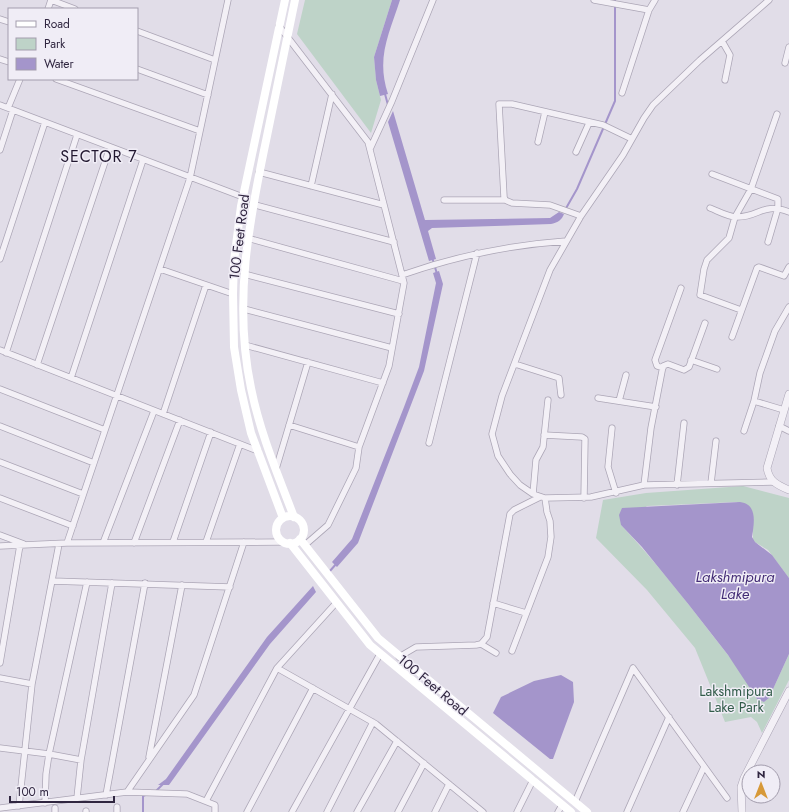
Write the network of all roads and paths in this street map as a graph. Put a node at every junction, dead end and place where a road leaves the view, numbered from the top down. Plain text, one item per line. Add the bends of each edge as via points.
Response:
1 (51, 0) edge
2 (228, 0) edge
3 (285, 0) edge
4 (295, 0) edge
5 (433, 0) edge
6 (594, 0) edge
7 (654, 0) edge
8 (769, 0) edge
9 (72, 8) edge
10 (649, 10) junction
11 (279, 26) junction
12 (138, 32) edge
13 (288, 37) junction
14 (722, 41) junction
15 (789, 47) edge
16 (215, 60) junction
17 (785, 63) dead end
18 (138, 69) edge
19 (20, 80) edge
20 (59, 80) edge
21 (725, 80) dead end
22 (332, 94) junction
23 (622, 94) dead end
24 (208, 95) junction
25 (0, 105) edge
26 (11, 109) junction
27 (545, 112) junction
28 (777, 114) dead end
29 (45, 122) junction
30 (589, 123) junction
31 (200, 131) junction
32 (77, 135) junction
33 (632, 138) junction
34 (538, 142) dead end
35 (110, 147) junction
36 (370, 149) junction
37 (0, 150) edge
38 (576, 152) dead end
39 (143, 160) junction
40 (259, 172) junction
41 (712, 174) dead end
42 (190, 178) junction
43 (311, 186) junction
44 (751, 189) junction
45 (243, 198) junction
46 (444, 200) dead end
47 (505, 200) junction
48 (252, 204) junction
49 (384, 205) junction
50 (710, 208) dead end
51 (778, 208) junction
52 (789, 212) edge
53 (581, 216) junction
54 (735, 217) junction
55 (247, 238) junction
56 (566, 240) junction
57 (394, 242) junction
58 (768, 242) dead end
59 (477, 253) junction
60 (0, 259) edge
61 (789, 267) edge
62 (160, 269) junction
63 (244, 274) junction
64 (403, 278) junction
65 (206, 285) junction
66 (681, 288) dead end
67 (233, 294) junction
68 (789, 307) edge
69 (244, 309) junction
70 (741, 310) junction
71 (399, 314) junction
72 (705, 323) dead end
73 (732, 337) dead end
74 (245, 345) junction
75 (392, 348) junction
76 (3, 352) edge
77 (691, 360) junction
78 (308, 362) junction
79 (515, 364) junction
80 (37, 365) junction
81 (663, 368) junction
82 (717, 369) dead end
83 (626, 375) dead end
84 (70, 378) junction
85 (383, 383) junction
86 (0, 389) edge
87 (789, 394) edge
88 (117, 396) junction
89 (561, 396) dead end
90 (598, 398) dead end
91 (548, 400) dead end
92 (619, 401) junction
93 (754, 401) junction
94 (656, 407) junction
95 (154, 410) junction
96 (784, 410) junction
97 (163, 414) junction
98 (180, 420) junction
99 (684, 423) dead end
100 (0, 426) edge
101 (289, 426) junction
102 (779, 426) junction
103 (612, 428) dead end
104 (105, 430) junction
105 (744, 431) dead end
106 (789, 431) edge
107 (211, 432) junction
108 (544, 435) junction
109 (716, 440) dead end
110 (429, 443) dead end
111 (240, 444) junction
112 (359, 446) junction
113 (258, 451) junction
114 (0, 462) edge
115 (94, 463) junction
116 (276, 469) junction
117 (773, 482) junction
118 (711, 483) junction
119 (644, 485) junction
120 (677, 485) junction
121 (789, 490) edge
122 (616, 493) junction
123 (83, 494) junction
124 (533, 494) junction
125 (0, 498) edge
126 (543, 498) junction
127 (584, 498) junction
128 (294, 517) junction
129 (283, 518) junction
130 (72, 526) junction
131 (0, 535) edge
132 (173, 542) junction
133 (206, 542) junction
134 (244, 542) junction
135 (286, 542) junction
136 (303, 542) junction
137 (67, 543) junction
138 (103, 543) junction
139 (134, 543) junction
140 (59, 544) junction
141 (23, 545) junction
142 (0, 546) edge
143 (52, 581) junction
144 (87, 582) junction
145 (112, 582) junction
146 (145, 583) junction
147 (182, 585) junction
148 (230, 586) junction
149 (336, 603) junction
150 (494, 603) junction
151 (526, 613) junction
152 (481, 644) junction
153 (512, 651) dead end
154 (496, 653) dead end
155 (380, 654) junction
156 (399, 657) junction
157 (0, 663) edge
158 (277, 668) junction
159 (0, 678) edge
160 (32, 684) junction
161 (313, 688) junction
162 (789, 691) edge
163 (786, 704) edge
164 (348, 708) junction
165 (669, 718) junction
166 (373, 722) junction
167 (396, 741) junction
168 (0, 748) edge
169 (24, 751) junction
170 (50, 754) junction
171 (81, 760) junction
172 (148, 760) junction
173 (424, 763) junction
174 (704, 767) junction
175 (532, 780) junction
176 (449, 784) junction
177 (127, 792) junction
178 (106, 795) junction
179 (77, 798) junction
180 (727, 798) dead end
181 (206, 801) junction
182 (45, 802) junction
183 (575, 802) junction
184 (19, 806) junction
185 (0, 808) edge
186 (560, 808) edge
187 (479, 811) edge
188 (216, 812) edge
189 (247, 812) edge
190 (292, 812) edge
191 (327, 812) edge
192 (357, 812) edge
193 (398, 812) edge
194 (435, 812) edge
195 (517, 812) edge
196 (571, 812) edge
197 (587, 812) edge
198 (628, 812) edge
199 (683, 812) edge
200 (742, 812) edge

1 - 9 street
2 - 16 street
3 - 11 main road, 100 Feet Road
4 - 13 main road, 100 Feet Road
5 - 36 street
6 - 10 street
7 - 10 street
8 - 14 street
10 - 23 street
11 - 13 street
11 - 45 main road, 100 Feet Road
12 - 16 street
13 - 22 street
13 - 40 main road, 100 Feet Road
14 - 21 street via 730,54
14 - 33 street via 653,105
15 - 17 street
16 - 24 street
18 - 24 street
19 - 26 street
20 - 31 street
22 - 36 street via 368,142
22 - 43 street
24 - 31 street
25 - 26 street
26 - 29 street
26 - 37 street
27 - 30 street
27 - 34 street
27 - 47 street via 512,104 502,103 498,106
28 - 44 street
29 - 32 street
29 - 60 street
30 - 33 street via 603,125
30 - 38 street
31 - 42 street
32 - 35 street
32 - 76 street
33 - 53 street
35 - 39 street
35 - 80 street
36 - 49 street
39 - 42 street
39 - 84 street
40 - 43 street
40 - 48 main road, 100 Feet Road
41 - 44 street
42 - 45 street
42 - 62 street
43 - 49 street
44 - 51 street via 777,198
44 - 54 street
45 - 67 main road, 100 Feet Road via 234,261
46 - 47 street
47 - 53 street via 512,203 550,206
48 - 55 main road, 100 Feet Road
48 - 57 street
49 - 57 street
50 - 54 street
51 - 52 street
51 - 54 street
51 - 58 street
53 - 56 street
54 - 70 street via 729,238 707,260 699,294
55 - 63 main road, 100 Feet Road
55 - 64 street
56 - 59 street
56 - 79 street via 550,270
57 - 64 street
59 - 64 street via 438,263
59 - 110 street
61 - 70 street via 784,276 757,268
62 - 65 street
62 - 88 street
63 - 69 main road, 100 Feet Road
63 - 71 street
64 - 71 street
65 - 67 street
65 - 97 street
66 - 81 street via 655,360 656,364
67 - 113 main road, 100 Feet Road via 234,347 241,390
68 - 93 street via 775,331 760,373
69 - 74 main road, 100 Feet Road
69 - 75 street
70 - 73 street
71 - 75 street
72 - 77 street
74 - 78 street
74 - 116 main road, 100 Feet Road via 259,423
75 - 85 street
76 - 80 street
77 - 81 street via 686,369 668,364
77 - 82 street
78 - 85 street
78 - 101 street
79 - 89 street via 559,378
79 - 124 street via 502,396 492,434 498,456 510,474
80 - 84 street
81 - 94 street
83 - 92 street
84 - 88 street
85 - 112 street
86 - 104 street
87 - 96 street
88 - 95 street
88 - 104 street
90 - 92 street
91 - 108 street
92 - 94 street
93 - 96 street
93 - 105 street
94 - 119 street
95 - 97 street
95 - 138 street
96 - 102 street
97 - 98 street
98 - 107 street
98 - 139 street
99 - 120 street
100 - 115 street
101 - 112 street
101 - 116 street
102 - 106 street
102 - 117 street via 767,468
103 - 122 street via 608,467
104 - 115 street
107 - 111 street
107 - 132 street
108 - 124 street via 543,447 537,458
108 - 127 street via 585,439
109 - 118 street
111 - 113 street
111 - 133 street
112 - 136 street via 356,468 328,525
113 - 129 main road, 100 Feet Road
114 - 123 street
115 - 123 street
116 - 128 main road, 100 Feet Road
117 - 118 street
117 - 121 street
118 - 120 street
119 - 120 street
119 - 122 street
122 - 127 street
123 - 130 street
124 - 126 street
125 - 130 street
126 - 127 street
126 - 150 street via 510,514
126 - 151 street via 550,521 551,537 548,557
128 - 129 main road
128 - 136 main road, 100 Feet Road via 304,528
129 - 135 main road, 100 Feet Road via 276,529 278,536
130 - 137 street
131 - 141 street
132 - 133 street
132 - 139 street
133 - 134 street
134 - 135 street
134 - 148 street
135 - 136 main road
135 - 149 main road, 100 Feet Road
136 - 156 main road, 100 Feet Road via 378,638
137 - 138 street
137 - 140 street
138 - 139 street
140 - 141 street
140 - 143 street
141 - 142 street
141 - 157 street
143 - 144 street
143 - 160 street
144 - 145 street
144 - 170 street
145 - 146 street
145 - 171 street
146 - 147 street
146 - 178 street
147 - 148 street
147 - 172 street
148 - 172 street via 194,695
149 - 155 main road, 100 Feet Road via 370,646
149 - 158 street
150 - 151 street
150 - 152 street via 487,637
151 - 153 street
152 - 154 street
152 - 156 street via 460,647 416,646
155 - 164 street
155 - 175 main road, 100 Feet Road
156 - 183 main road, 100 Feet Road
158 - 161 street
158 - 181 street
159 - 160 street
160 - 169 street
161 - 164 street
161 - 189 street
162 - 163 street
163 - 200 street via 744,778 741,787
164 - 166 street
164 - 190 street
165 - 174 street
165 - 183 street via 633,668
165 - 198 street
166 - 167 street
166 - 191 street
167 - 173 street
167 - 192 street
168 - 169 street
169 - 170 street
169 - 184 street
170 - 171 street
170 - 182 street
171 - 179 street
172 - 177 street
173 - 176 street
173 - 193 street
174 - 180 street
174 - 199 street
175 - 186 main road, 100 Feet Road
175 - 195 street
176 - 187 street
176 - 194 street
177 - 178 street
177 - 181 street via 187,794
178 - 179 street
179 - 182 street
181 - 188 street via 215,805
182 - 184 street
183 - 197 main road, 100 Feet Road
184 - 185 street
186 - 196 main road, 100 Feet Road

